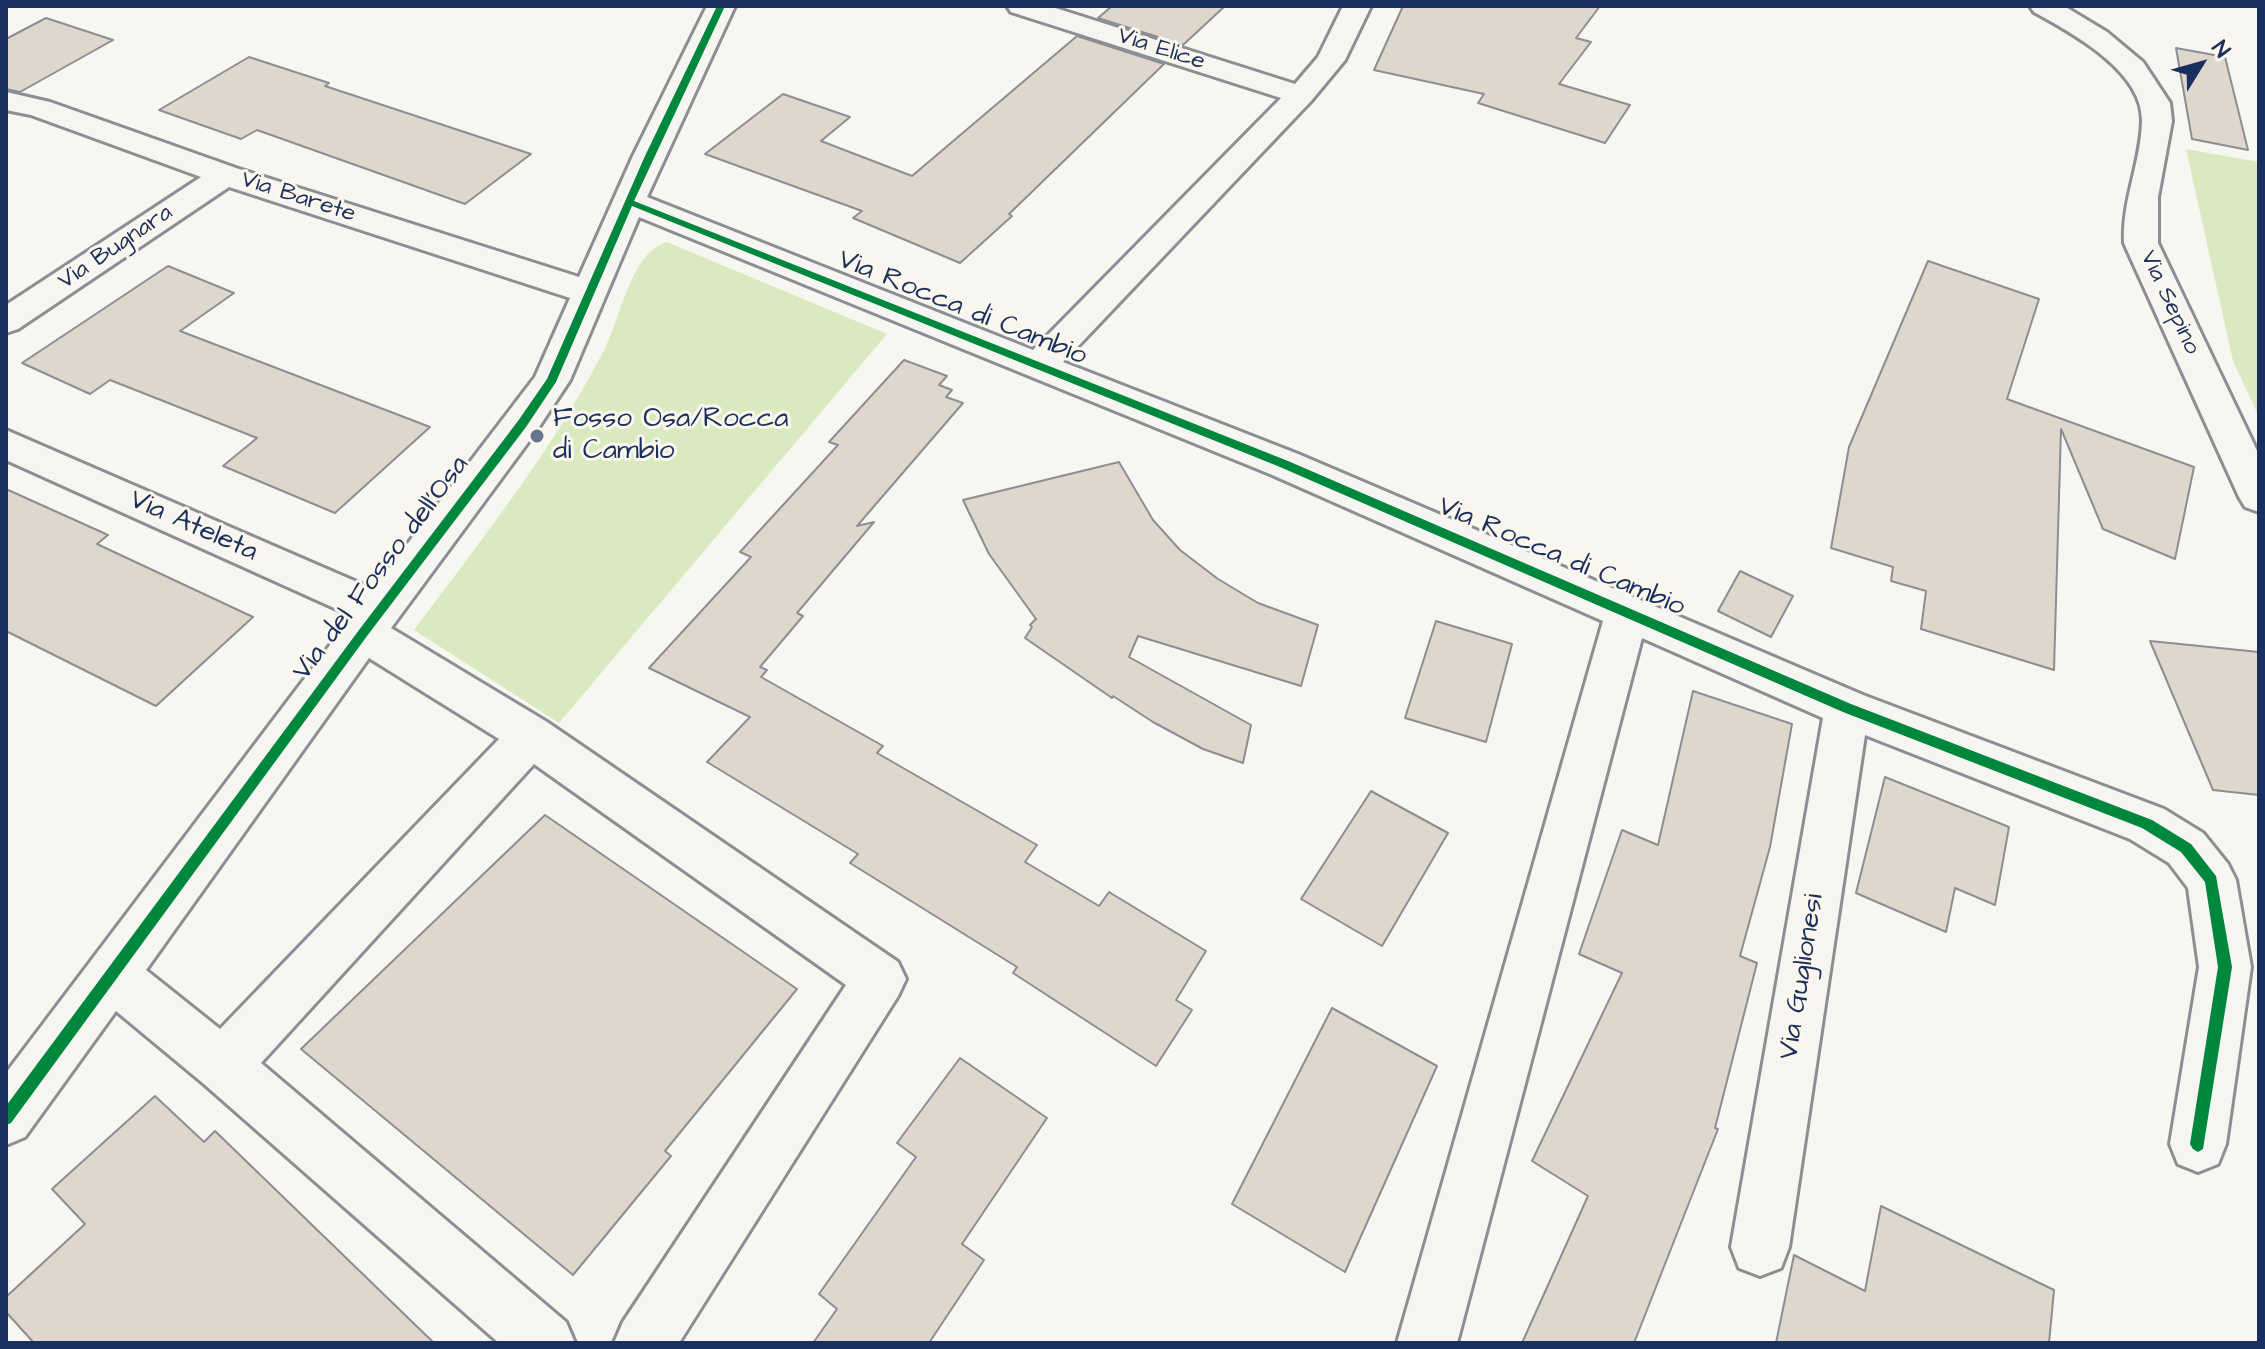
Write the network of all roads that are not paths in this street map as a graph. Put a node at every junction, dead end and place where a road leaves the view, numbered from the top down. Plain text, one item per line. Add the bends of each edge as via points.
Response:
1 (721, 6) edge
2 (1021, 6) edge
3 (1357, 6) edge
4 (2044, 6) edge
5 (1301, 95) junction
6 (6, 101) edge
7 (225, 175) junction
8 (630, 202) junction
9 (592, 293) junction
10 (6, 321) edge
11 (1039, 365) junction
12 (6, 444) edge
13 (2259, 497) edge
14 (1627, 612) junction
15 (372, 622) junction
16 (1847, 708) junction
17 (531, 736) junction
18 (112, 975) junction
19 (22, 1065) edge
20 (223, 1065) junction
21 (6, 1118) edge
22 (2198, 1144) dead end
23 (1760, 1247) dead end
24 (545, 1343) edge
25 (644, 1343) edge
26 (1427, 1343) edge

1 - 8 street, Via del Fosso dell'Osa
2 - 5 street, Via Elice
3 - 5 street via 1331,60
4 - 13 street, Via Sepino via 2113,51 2155,103 2156,126 2139,217 2141,243
5 - 11 street
6 - 7 street, Via Barete
7 - 9 street, Via Barete
7 - 10 street, Via Bugnara
8 - 9 street, Via del Fosso dell'Osa
8 - 11 street, Via Rocca di Cambio
9 - 15 street, Via del Fosso dell'Osa via 533,409
11 - 14 street, Via Rocca di Cambio
12 - 15 street, Via Ateleta
14 - 16 street, Via Rocca di Cambio
14 - 26 street
15 - 17 street, Via Ateleta
15 - 18 street, Via del Fosso dell'Osa
16 - 22 street, Via Rocca di Cambio via 2147,824 2186,848 2211,880 2225,967
16 - 23 street, Via Guglionesi
17 - 20 street
17 - 25 street, Via Ateleta via 880,979
18 - 19 street, Via del Fosso dell'Osa
18 - 20 street
19 - 21 street, Via del Fosso dell'Osa
20 - 24 street

